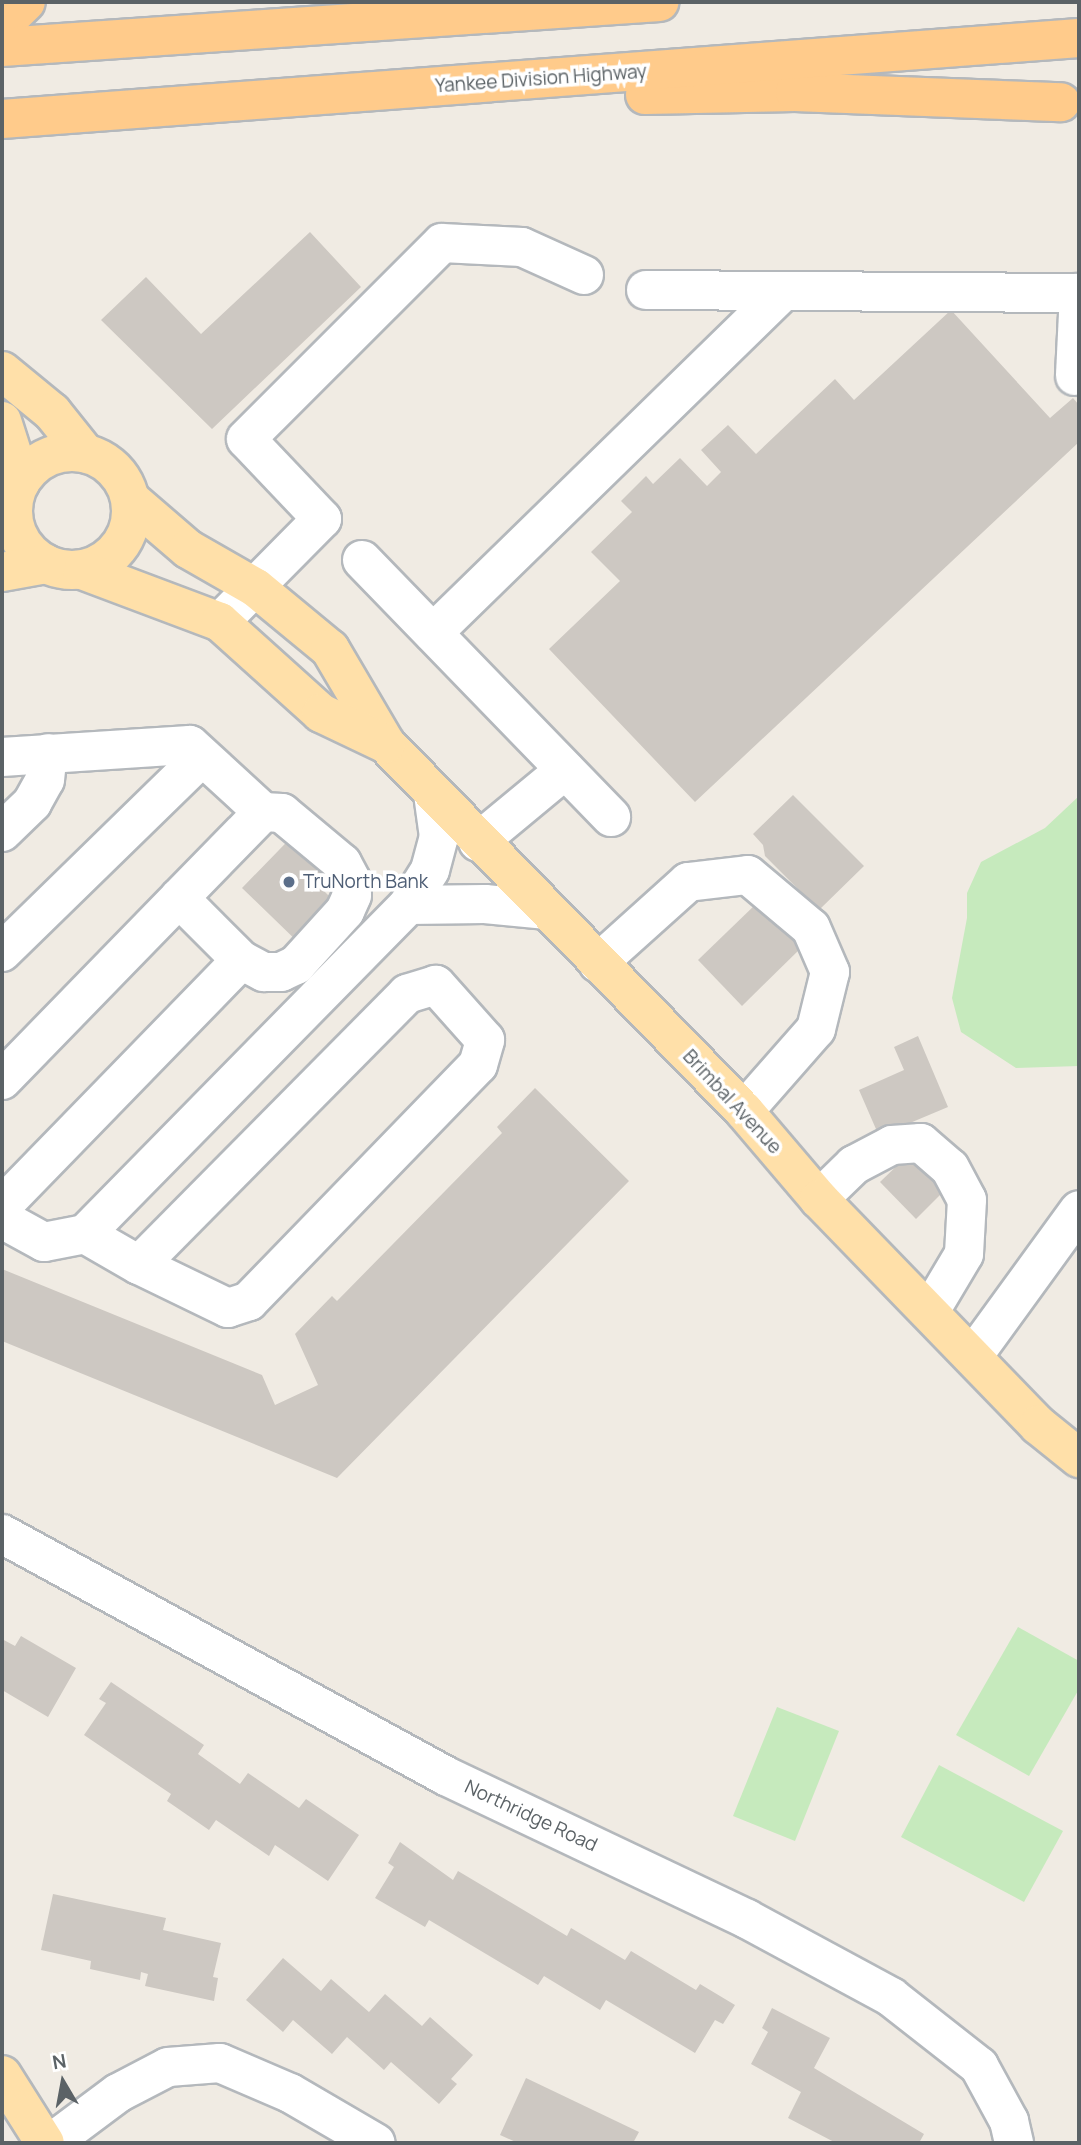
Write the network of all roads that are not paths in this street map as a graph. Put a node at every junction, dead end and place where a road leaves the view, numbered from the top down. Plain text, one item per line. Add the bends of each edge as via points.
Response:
1 (26, 2) edge
2 (397, 2) edge
3 (659, 2) edge
4 (467, 15) junction
5 (2, 25) edge
6 (1079, 38) edge
7 (2, 47) edge
8 (1073, 106) edge
9 (160, 107) junction
10 (2, 119) edge
11 (584, 275) dead end
12 (646, 290) dead end
13 (783, 292) junction
14 (2, 371) edge
15 (1075, 376) dead end
16 (2, 421) edge
17 (85, 453) junction
18 (13, 491) edge
19 (131, 500) junction
20 (362, 560) dead end
21 (64, 567) junction
22 (2, 572) edge
23 (256, 588) junction
24 (220, 622) junction
25 (433, 633) junction
26 (386, 744) junction
27 (48, 753) junction
28 (2, 757) edge
29 (202, 757) junction
30 (565, 770) junction
31 (433, 794) junction
32 (263, 811) junction
33 (611, 817) dead end
34 (2, 832) edge
35 (478, 842) junction
36 (179, 898) junction
37 (408, 905) junction
38 (545, 910) junction
39 (2, 952) edge
40 (241, 960) junction
41 (598, 963) junction
42 (2, 1080) edge
43 (744, 1111) junction
44 (819, 1199) junction
45 (2, 1206) edge
46 (1079, 1210) edge
47 (2, 1219) edge
48 (85, 1234) junction
49 (139, 1265) junction
50 (930, 1311) junction
51 (973, 1356) junction
52 (1079, 1458) edge
53 (2, 1534) edge
54 (2, 2076) edge
55 (39, 2141) edge
56 (376, 2143) edge
57 (1014, 2143) edge

1 - 5 highway
2 - 4 highway
3 - 4 highway
4 - 7 highway
6 - 9 highway, Yankee Division Highway
8 - 9 highway via 794,92
9 - 10 highway, Yankee Division Highway
11 - 23 street via 522,247 442,243 246,439 323,519
12 - 13 street
13 - 15 street via 1079,293
13 - 25 street
14 - 17 main road via 52,412
16 - 18 main road
17 - 18 main road via 48,457
17 - 19 main road via 115,470
18 - 21 main road via 18,535 29,552
19 - 21 main road via 131,519 115,552
19 - 23 main road via 188,549
20 - 25 street
21 - 22 main road
21 - 24 main road
23 - 24 street
23 - 26 main road via 330,649
24 - 26 main road via 321,713
25 - 30 street
26 - 31 main road, Brimbal Avenue
27 - 28 street
27 - 29 street via 190,745
27 - 34 street via 45,780 32,803
29 - 32 street
29 - 39 street
30 - 33 street
30 - 35 street
31 - 35 main road, Brimbal Avenue
31 - 37 street via 439,837 430,870
32 - 36 street
32 - 40 street via 282,813 342,863 351,880 352,895 345,911 296,965 281,972 264,972
35 - 38 main road, Brimbal Avenue
36 - 40 street
36 - 42 street
37 - 38 street via 485,904
37 - 48 street
38 - 41 main road, Brimbal Avenue
40 - 45 street
41 - 43 main road, Brimbal Avenue
41 - 43 street via 688,882 748,875 811,928 830,972 816,1029
43 - 44 main road, Brimbal Avenue
44 - 50 main road, Brimbal Avenue
44 - 50 street via 854,1165 892,1145 921,1143 950,1168 967,1200 964,1254
46 - 51 street
47 - 48 street via 44,1242
48 - 49 street
49 - 49 street via 228,1308 249,1301 478,1065 485,1040 436,985 407,994
50 - 51 main road, Brimbal Avenue
51 - 52 main road, Brimbal Avenue via 1038,1424
53 - 57 street, Northridge Road via 446,1776 747,1919 891,1997 979,2066 1009,2121
54 - 55 main road
55 - 56 street via 168,2067 220,2063 290,2093

